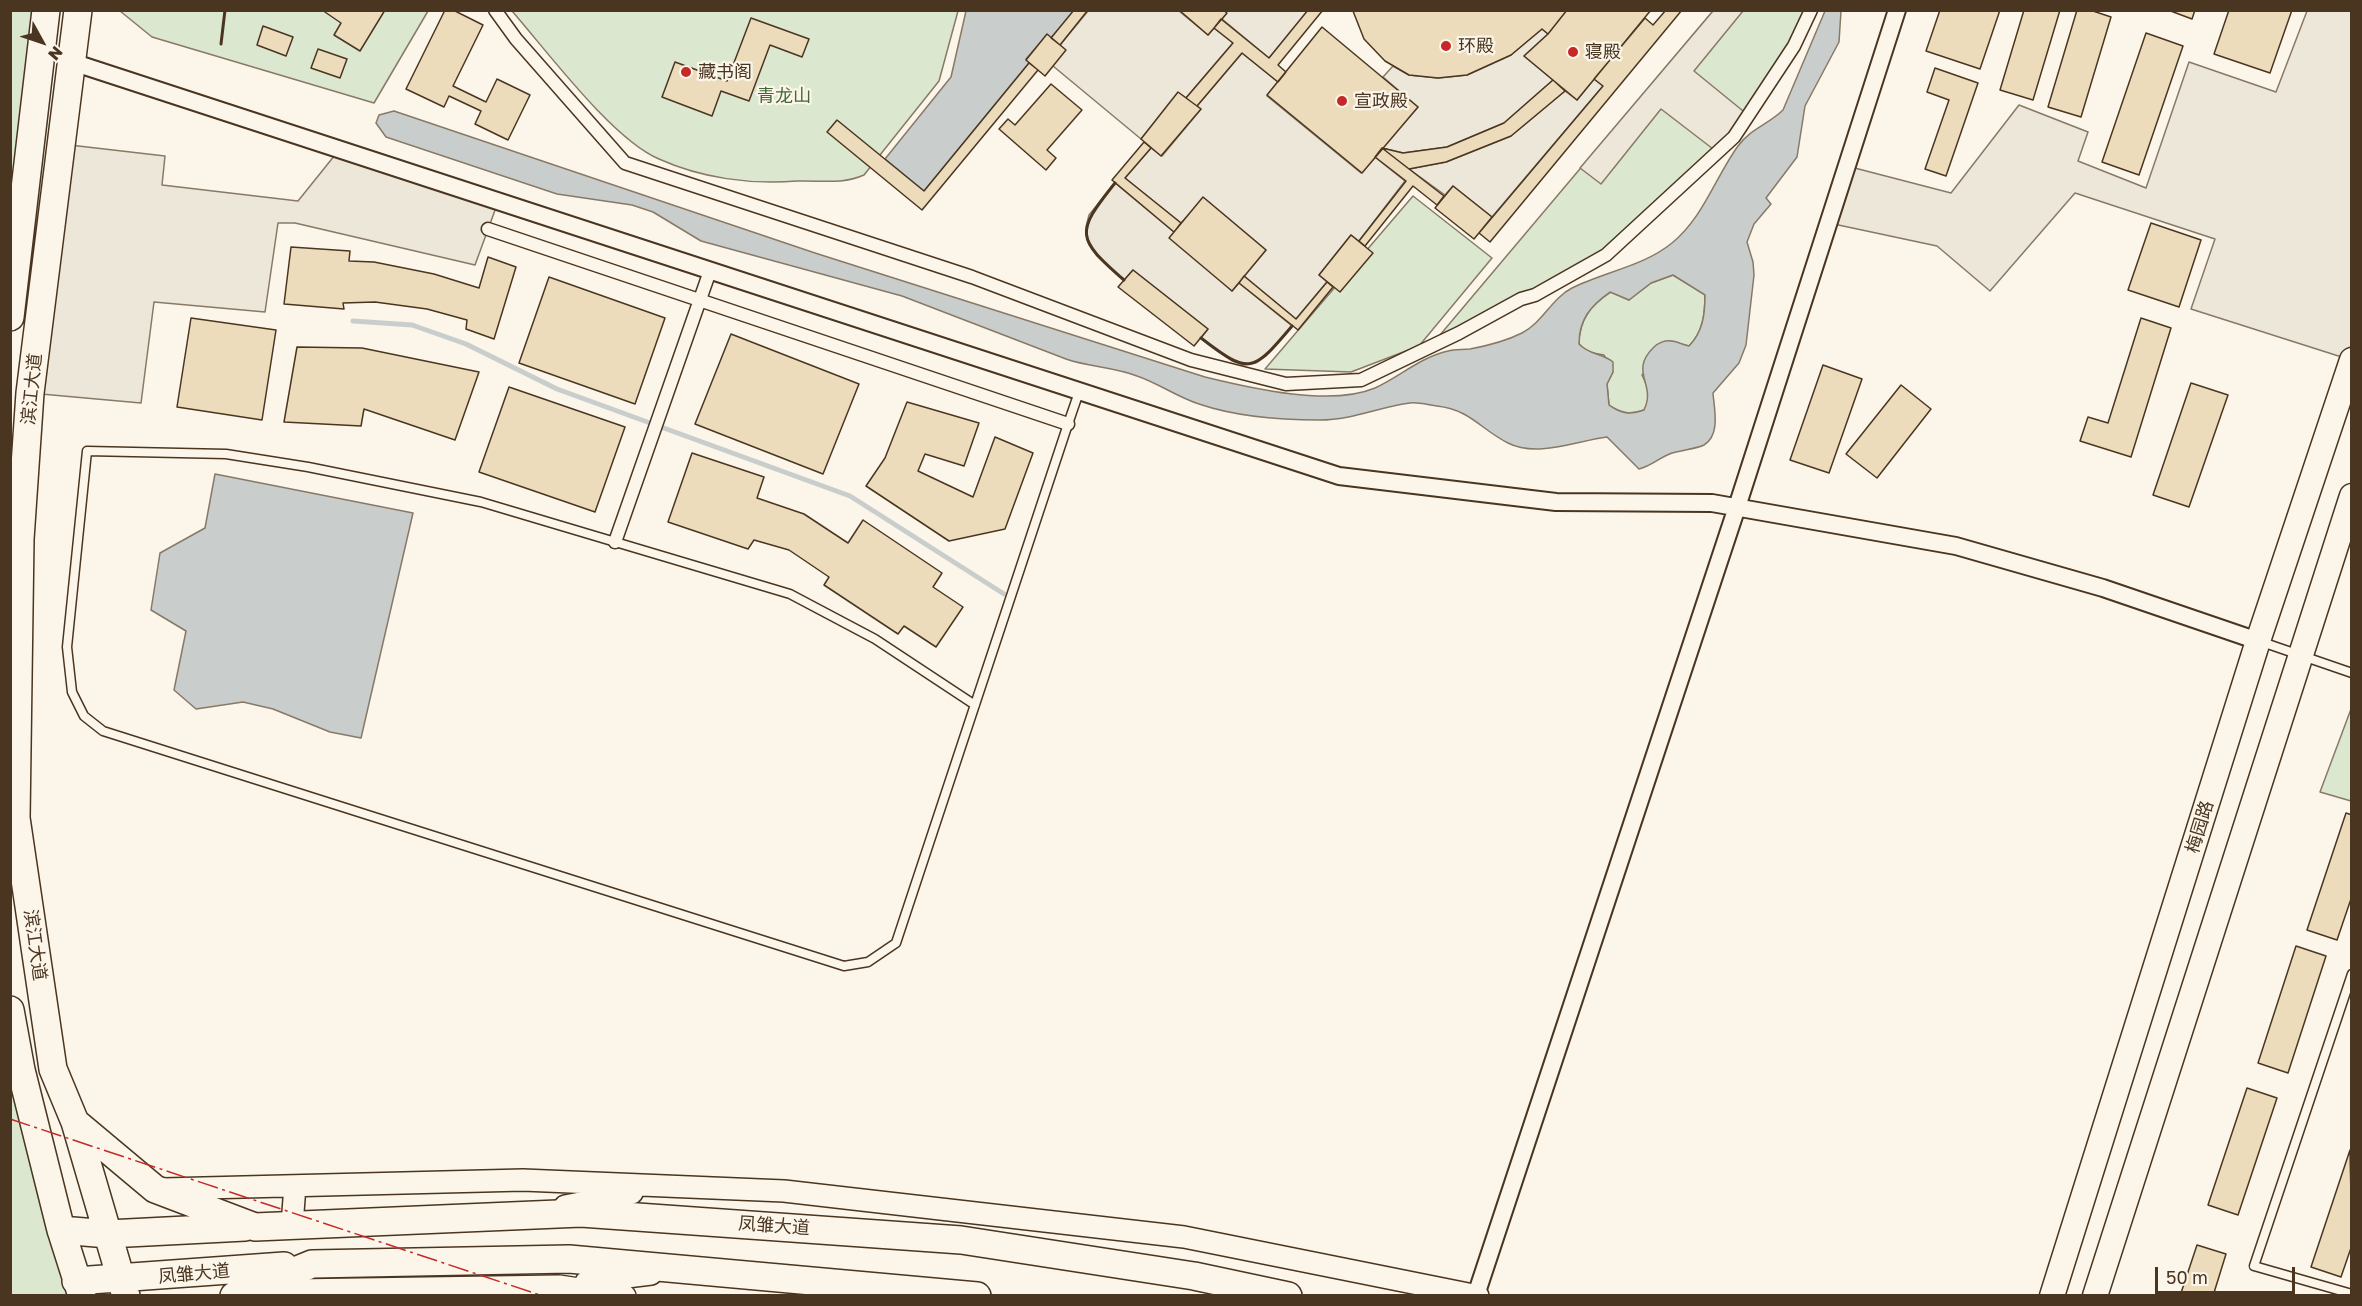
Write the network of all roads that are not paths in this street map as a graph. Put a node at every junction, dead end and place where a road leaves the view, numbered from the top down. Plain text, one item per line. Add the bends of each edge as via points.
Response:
1 (46, 10) edge
2 (78, 10) edge
3 (495, 10) edge
4 (1811, 10) edge
5 (1897, 10) edge
6 (72, 62) junction
7 (488, 230) dead end
8 (710, 271) junction
9 (698, 300) junction
10 (10, 317) edge
11 (2352, 360) edge
12 (1079, 392) junction
13 (1068, 424) junction
14 (2352, 496) edge
15 (1737, 507) junction
16 (615, 542) junction
17 (2258, 641) junction
18 (2300, 654) junction
19 (2352, 673) edge
20 (975, 705) junction
21 (2352, 974) edge
22 (10, 1010) edge
23 (75, 1122) junction
24 (295, 1186) junction
25 (665, 1186) junction
26 (155, 1190) junction
27 (518, 1215) junction
28 (292, 1225) junction
29 (255, 1227) junction
30 (61, 1230) junction
31 (108, 1234) junction
32 (302, 1265) junction
33 (696, 1269) junction
34 (559, 1286) junction
35 (79, 1288) edge
36 (123, 1288) edge
37 (2352, 1294) edge
38 (1477, 1295) edge
39 (234, 1296) edge
40 (282, 1296) edge
41 (626, 1296) edge
42 (977, 1296) edge
43 (1288, 1296) edge
44 (2052, 1296) edge
45 (2095, 1296) edge

1 - 10 main road
2 - 6 main road, 滨江大道
3 - 4 street via 625,163 972,277 1191,360 1286,384 1361,380 1535,295 1606,255 1734,137 1794,46
5 - 15 street
6 - 8 street
6 - 23 main road, 滨江大道 via 30,393 20,551 16,818 53,1069
7 - 9 street
8 - 9 street
8 - 12 street
9 - 13 street
9 - 16 street
11 - 17 main road, 梅园路
12 - 13 lane
12 - 15 street via 1339,476 1556,502 1712,503
13 - 20 lane
14 - 18 main road
15 - 17 street via 1956,546 2103,588
15 - 38 street
16 - 20 lane via 790,594 875,639
16 - 20 lane via 481,502 308,467 226,454 87,452 67,647 72,692 84,716 103,731 844,966 868,962 896,943
17 - 18 lane
17 - 44 main road, 梅园路
18 - 19 lane
18 - 45 main road
21 - 37 lane via 2254,1266
22 - 30 main road
23 - 26 main road, 凤雏大道
23 - 31 main road, 滨江大道
24 - 25 street via 523,1180
24 - 26 street
24 - 28 street
25 - 27 street
25 - 38 street via 784,1191 1184,1237
26 - 29 main road, 凤雏大道
27 - 28 main road, 凤雏大道
27 - 43 main road, 凤雏大道 via 581,1213 961,1240 1194,1276
28 - 29 main road, 凤雏大道
28 - 32 main road
29 - 31 main road, 凤雏大道
30 - 31 main road, 凤雏大道
30 - 35 main road
31 - 36 main road, 滨江大道
32 - 33 main road, 凤雏大道 via 569,1259
32 - 36 main road, 凤雏大道
32 - 39 main road, 凤雏大道
33 - 34 street
33 - 42 main road, 凤雏大道
34 - 40 street via 295,1290
34 - 41 street
35 - 36 main road, 凤雏大道

